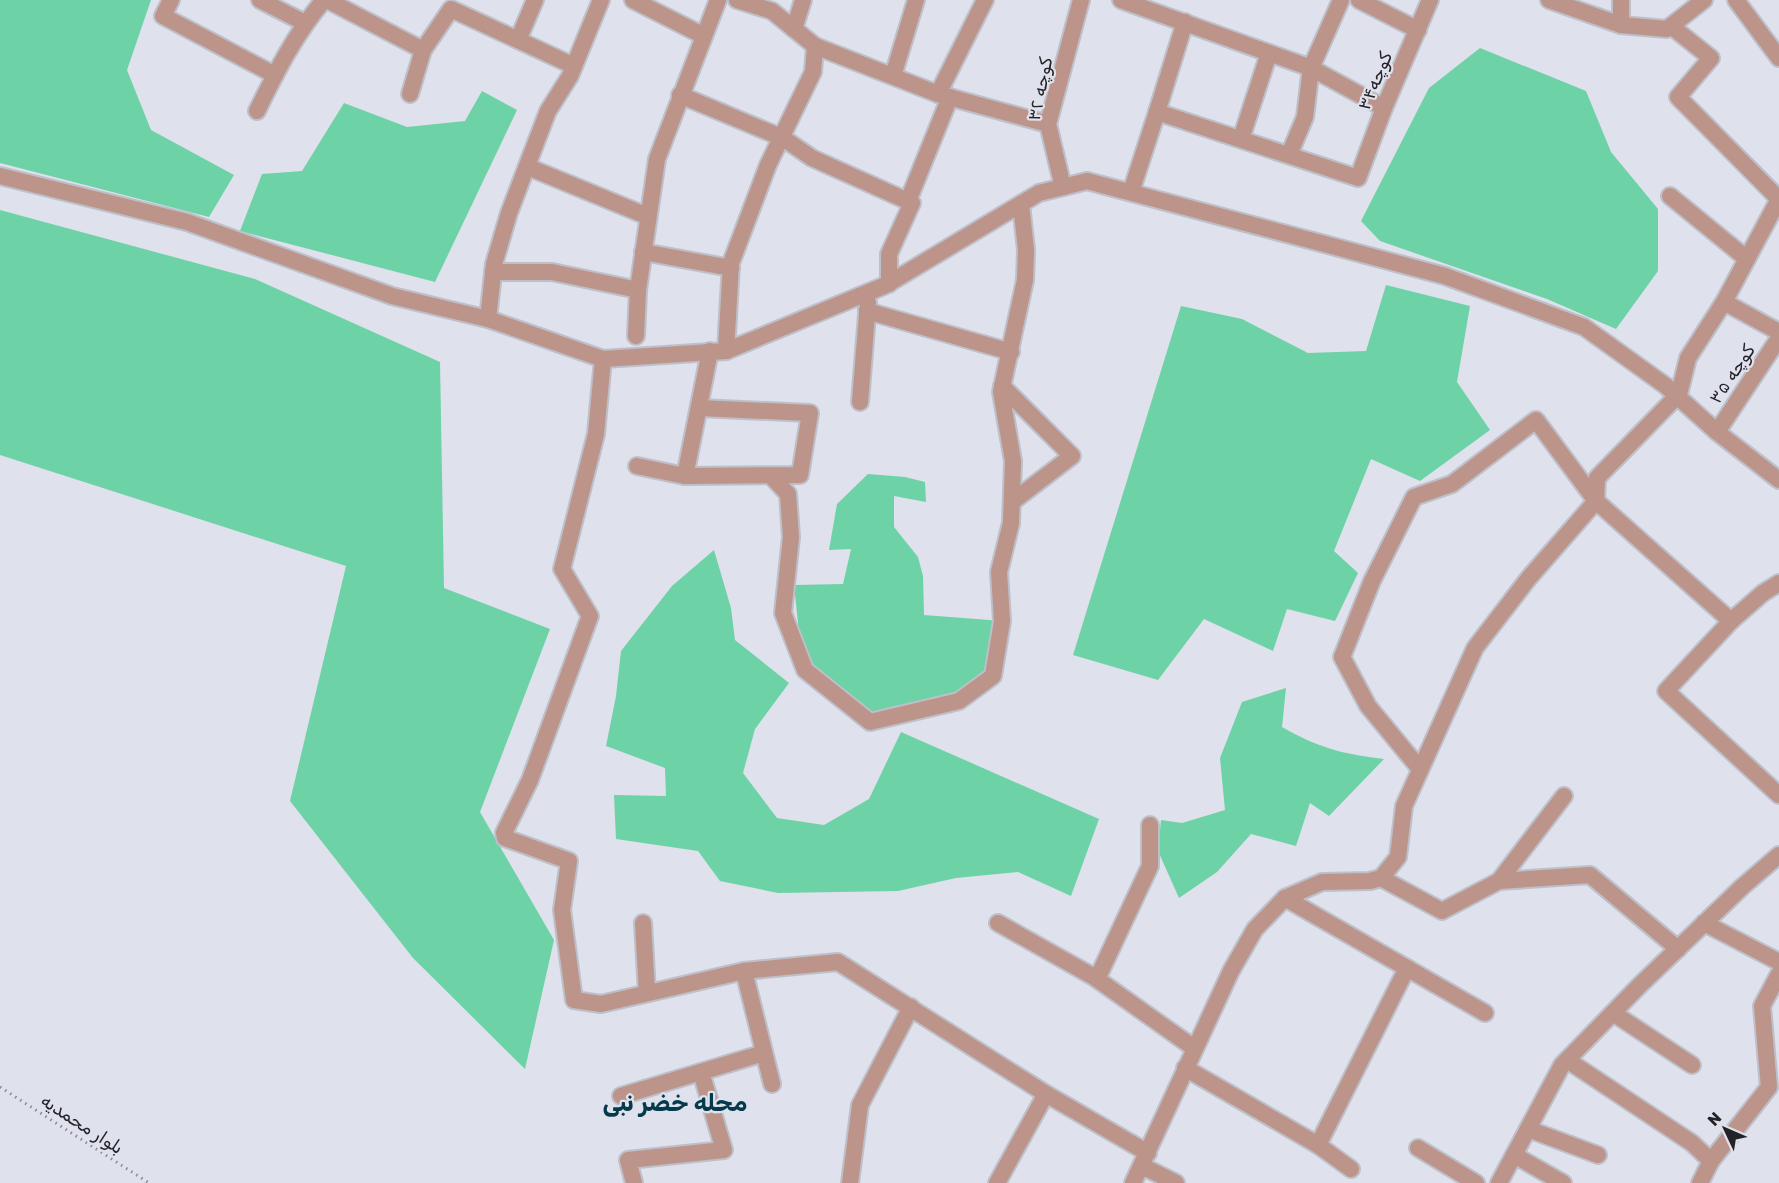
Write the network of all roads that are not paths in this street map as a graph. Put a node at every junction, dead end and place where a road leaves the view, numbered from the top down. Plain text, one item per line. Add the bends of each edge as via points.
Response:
1 (171, 0) edge
2 (260, 0) edge
3 (325, 0) edge
4 (535, 0) edge
5 (601, 0) edge
6 (633, 0) edge
7 (718, 0) edge
8 (737, 0) edge
9 (803, 0) edge
10 (916, 0) edge
11 (985, 0) edge
12 (1081, 0) edge
13 (1121, 0) edge
14 (1341, 0) edge
15 (1359, 0) edge
16 (1430, 0) edge
17 (1549, 0) edge
18 (1621, 0) edge
19 (1704, 0) edge
20 (1736, 0) edge
21 (452, 7) edge
22 (1185, 22) junction
23 (305, 23) junction
24 (1621, 25) junction
25 (1671, 26) junction
26 (794, 29) junction
27 (1418, 30) junction
28 (704, 36) junction
29 (518, 40) junction
30 (815, 46) junction
31 (423, 50) junction
32 (1269, 53) junction
33 (1779, 58) edge
34 (574, 66) junction
35 (1311, 68) junction
36 (275, 75) junction
37 (893, 76) junction
38 (410, 94) dead end
39 (680, 95) junction
40 (944, 95) junction
41 (1384, 108) junction
42 (257, 111) dead end
43 (1157, 112) junction
44 (1048, 124) junction
45 (783, 138) junction
46 (1241, 140) junction
47 (1289, 155) junction
48 (528, 167) junction
49 (0, 176) edge
50 (1063, 187) junction
51 (1131, 192) junction
52 (1670, 196) dead end
53 (1779, 199) edge
54 (908, 201) junction
55 (1021, 204) junction
56 (648, 216) junction
57 (643, 252) junction
58 (1747, 259) junction
59 (731, 268) junction
60 (494, 272) junction
61 (888, 284) junction
62 (638, 290) junction
63 (869, 292) junction
64 (1724, 302) junction
65 (867, 312) junction
66 (488, 319) junction
67 (1779, 332) edge
68 (636, 336) dead end
69 (1779, 338) edge
70 (718, 351) junction
71 (1011, 352) junction
72 (603, 359) junction
73 (1002, 386) junction
74 (1677, 396) junction
75 (860, 402) dead end
76 (699, 408) junction
77 (1717, 432) junction
78 (637, 466) dead end
79 (685, 476) junction
80 (772, 477) junction
81 (1779, 480) edge
82 (1596, 501) junction
83 (1012, 502) junction
84 (1779, 583) edge
85 (1731, 621) junction
86 (1420, 769) junction
87 (1779, 795) edge
88 (1564, 796) dead end
89 (1150, 825) dead end
90 (1779, 855) edge
91 (1381, 878) junction
92 (1499, 881) junction
93 (1285, 898) junction
94 (643, 923) dead end
95 (999, 923) dead end
96 (1704, 923) junction
97 (1678, 949) junction
98 (1779, 962) edge
99 (1407, 968) junction
100 (744, 971) junction
101 (1779, 974) edge
102 (1098, 979) junction
103 (647, 993) junction
104 (911, 1007) junction
105 (1485, 1013) dead end
106 (1613, 1013) junction
107 (1194, 1048) junction
108 (764, 1053) junction
109 (1567, 1060) junction
110 (1692, 1065) dead end
111 (1185, 1068) junction
112 (701, 1072) junction
113 (772, 1084) dead end
114 (1046, 1094) junction
115 (621, 1096) dead end
116 (1528, 1129) junction
117 (1318, 1145) junction
118 (1418, 1148) dead end
119 (1514, 1155) junction
120 (1598, 1155) dead end
121 (1145, 1159) junction
122 (1711, 1161) junction
123 (1352, 1169) dead end
124 (634, 1183) edge
125 (850, 1183) edge
126 (997, 1183) edge
127 (1133, 1183) edge
128 (1176, 1183) edge
129 (1476, 1183) edge
130 (1499, 1183) edge
131 (1563, 1183) edge
132 (1700, 1183) edge

1 - 36 street via 163,16
2 - 23 street
3 - 23 street
3 - 31 street
4 - 29 street
5 - 34 street
6 - 28 street
7 - 28 street
8 - 26 street via 772,11
9 - 26 street
10 - 37 street
11 - 40 street
12 - 44 street, کوچه ۳۲
13 - 22 street
14 - 35 street
15 - 27 street
16 - 27 street, کوچه۳۴
17 - 24 street
18 - 24 street
19 - 25 street
20 - 33 street
21 - 29 street
21 - 31 street
22 - 32 street
22 - 43 street
23 - 36 street
24 - 25 street via 1667,29
25 - 53 street via 1711,58 1678,97
26 - 30 street
27 - 41 street, کوچه۳۴
28 - 39 street
29 - 34 street
30 - 37 street
30 - 45 street via 813,72
31 - 38 street
32 - 35 street
32 - 46 street
34 - 48 street via 548,111
35 - 41 street
35 - 47 street via 1305,117
36 - 42 street
37 - 40 street
39 - 45 street
39 - 56 street via 657,159
40 - 44 street
40 - 54 street
41 - 47 street, کوچه۳۴ via 1358,178
43 - 46 street
43 - 51 street
44 - 50 street, کوچه ۳۲
45 - 54 street via 812,158
45 - 59 street via 768,165
46 - 47 street
48 - 56 street
48 - 60 street via 509,213
49 - 66 street via 187,222 392,296
50 - 51 street via 1087,181
50 - 55 street via 1039,193
51 - 74 street via 1444,276 1564,319 1584,327
52 - 58 street
53 - 58 street
54 - 61 street via 912,203 889,254
55 - 61 street
55 - 71 street via 1025,280
56 - 57 street
57 - 59 street
57 - 62 street
58 - 64 street
59 - 70 street
60 - 62 street via 552,272
60 - 66 street
61 - 63 street
62 - 68 street
63 - 65 street
63 - 70 street
64 - 67 street
64 - 74 street via 1688,358
65 - 71 street
65 - 75 street
66 - 72 street
69 - 77 street, کوچه ۳۵
70 - 72 street
70 - 76 street
71 - 73 street
72 - 103 street via 596,434 562,569 590,616 530,780 504,833 505,838 569,861 562,910 574,1000 601,1004
73 - 83 street via 1013,461
73 - 83 street via 1072,456
74 - 77 street
74 - 82 street via 1597,478
76 - 79 street
76 - 80 street via 810,413 800,475
77 - 81 street
78 - 79 street
79 - 80 street
80 - 83 street via 788,494 790,537 783,613 805,670 870,722 959,701 993,676 1002,621 999,572
82 - 85 street
82 - 86 street via 1475,648
82 - 86 street via 1536,420 1452,484 1414,497 1372,580 1342,657 1368,706
84 - 85 street
85 - 87 street via 1666,691
86 - 91 street via 1404,806 1398,857
88 - 92 street
89 - 102 street via 1150,866
90 - 96 street
91 - 92 street via 1442,911
91 - 93 street via 1322,882
92 - 97 street via 1590,875
93 - 99 street
93 - 107 street via 1255,929
94 - 103 street
95 - 102 street
96 - 97 street
96 - 98 street
97 - 106 street
99 - 105 street
99 - 117 street
100 - 103 street
100 - 104 street via 838,962
100 - 108 street
101 - 122 street via 1762,1006 1768,1087
102 - 107 street
104 - 114 street
104 - 125 street via 860,1105
106 - 109 street
106 - 110 street
107 - 111 street
108 - 112 street
108 - 113 street
109 - 116 street
109 - 122 street via 1692,1143
111 - 117 street
111 - 121 street
112 - 115 street
112 - 124 street via 724,1150 628,1160
114 - 121 street
114 - 126 street
116 - 119 street
116 - 120 street
117 - 123 street
118 - 129 street
119 - 130 street
119 - 131 street
121 - 127 street
121 - 128 street
122 - 132 street

